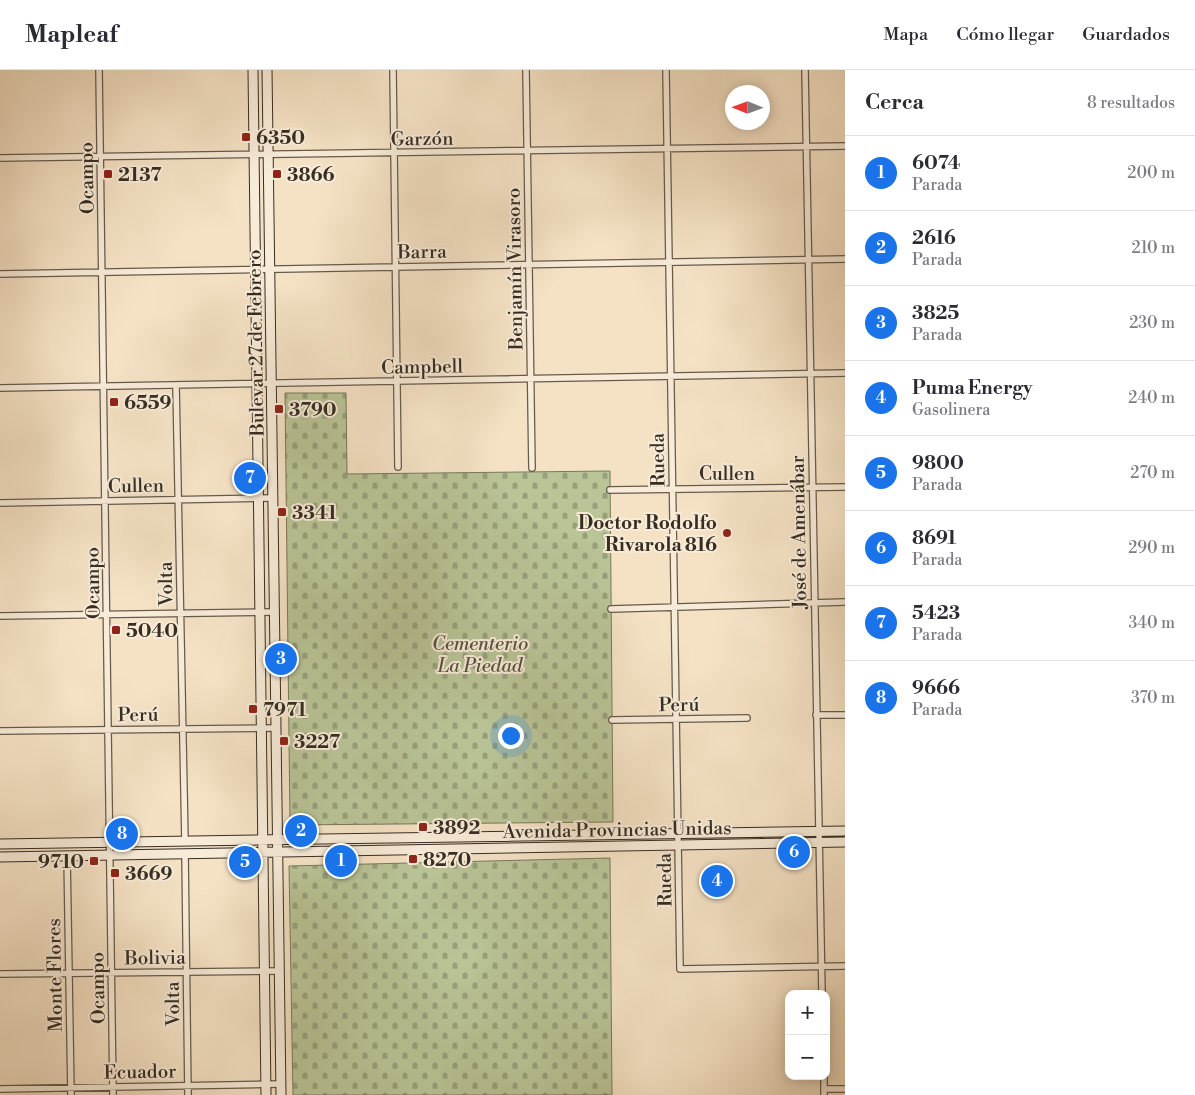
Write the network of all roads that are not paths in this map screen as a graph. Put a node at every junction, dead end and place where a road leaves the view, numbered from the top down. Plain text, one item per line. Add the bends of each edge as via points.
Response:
1 (99, 70) edge
2 (253, 70) edge
3 (267, 70) edge
4 (393, 70) edge
5 (526, 70) edge
6 (666, 70) edge
7 (805, 70) edge
8 (806, 146) junction
9 (845, 146) edge
10 (668, 148) junction
11 (527, 151) junction
12 (394, 153) junction
13 (268, 155) junction
14 (254, 156) junction
15 (101, 157) junction
16 (0, 158) edge
17 (845, 259) edge
18 (808, 260) junction
19 (669, 262) junction
20 (529, 264) junction
21 (396, 266) junction
22 (255, 270) junction
23 (270, 270) junction
24 (102, 272) junction
25 (0, 274) edge
26 (845, 373) edge
27 (810, 374) junction
28 (671, 377) junction
29 (530, 379) junction
30 (397, 382) junction
31 (256, 384) junction
32 (271, 384) junction
33 (176, 385) junction
34 (104, 386) junction
35 (0, 388) edge
36 (398, 467) dead end
37 (532, 468) dead end
38 (812, 487) junction
39 (845, 487) edge
40 (673, 488) junction
41 (610, 490) dead end
42 (258, 498) junction
43 (273, 498) junction
44 (178, 500) junction
45 (106, 501) junction
46 (0, 503) edge
47 (814, 602) junction
48 (845, 602) edge
49 (674, 607) junction
50 (611, 609) dead end
51 (260, 612) junction
52 (275, 612) junction
53 (180, 614) junction
54 (107, 615) junction
55 (0, 616) edge
56 (816, 715) junction
57 (845, 715) edge
58 (746, 718) dead end
59 (676, 719) junction
60 (612, 720) dead end
61 (261, 728) junction
62 (276, 728) junction
63 (183, 729) junction
64 (109, 730) junction
65 (0, 731) edge
66 (818, 831) junction
67 (845, 831) edge
68 (678, 832) junction
69 (278, 840) junction
70 (262, 841) junction
71 (184, 842) junction
72 (845, 842) edge
73 (110, 843) junction
74 (818, 843) junction
75 (0, 844) edge
76 (678, 844) junction
77 (262, 852) junction
78 (278, 852) junction
79 (185, 853) junction
80 (67, 855) junction
81 (110, 855) junction
82 (0, 856) edge
83 (845, 966) edge
84 (821, 967) junction
85 (264, 971) junction
86 (280, 971) junction
87 (186, 972) junction
88 (69, 973) junction
89 (112, 973) junction
90 (0, 974) edge
91 (822, 990) edge
92 (266, 1084) junction
93 (281, 1084) junction
94 (188, 1085) junction
95 (113, 1086) junction
96 (71, 1087) junction
97 (0, 1088) edge
98 (845, 1089) edge
99 (824, 1092) edge
100 (72, 1095) edge
101 (113, 1095) edge
102 (188, 1095) edge
103 (266, 1095) edge
104 (281, 1095) edge

1 - 15 street, Ocampo
2 - 14 main road, Bulevar 27 de Febrero
3 - 13 main road, Bulevar 27 de Febrero
4 - 12 street
5 - 11 street, Benjamín Virasoro
6 - 10 street, Rueda
7 - 8 street, José de Amenábar
8 - 9 street, Garzón
8 - 10 street, Garzón
8 - 18 street, José de Amenábar
10 - 11 street, Garzón
10 - 19 street, Rueda
11 - 12 street, Garzón
11 - 20 street, Benjamín Virasoro
12 - 13 street, Garzón
12 - 21 street
13 - 14 street, Garzón
13 - 23 main road, Bulevar 27 de Febrero
14 - 15 street, Garzón
14 - 22 main road, Bulevar 27 de Febrero
15 - 16 street, Garzón
15 - 24 street, Ocampo
17 - 18 street, Barra
18 - 19 street, Barra
18 - 27 street, José de Amenábar
19 - 20 street, Barra
19 - 28 street, Rueda
20 - 21 street, Barra
20 - 29 street, Benjamín Virasoro
21 - 23 street, Barra
21 - 30 street
22 - 23 street, Barra
22 - 24 street, Barra
22 - 31 main road, Bulevar 27 de Febrero
23 - 32 main road, Bulevar 27 de Febrero
24 - 25 street, Barra
24 - 34 street, Ocampo
26 - 27 street, Campbell
27 - 28 street, Campbell
27 - 38 street, José de Amenábar
28 - 29 street, Campbell
28 - 40 street, Rueda
29 - 30 street, Campbell
29 - 37 street, Benjamín Virasoro
30 - 32 street, Campbell
30 - 36 street
31 - 32 street, Campbell
31 - 33 street, Campbell
31 - 42 main road, Bulevar 27 de Febrero
32 - 43 main road, Bulevar 27 de Febrero
33 - 34 street, Campbell
33 - 44 street, Volta
34 - 35 street, Campbell
34 - 45 street, Ocampo
38 - 39 street, Cullen
38 - 40 street, Cullen
38 - 47 street, José de Amenábar
40 - 41 street, Cullen
40 - 49 street, Rueda
42 - 43 street, Cullen
42 - 44 street, Cullen
42 - 51 main road, Bulevar 27 de Febrero
43 - 52 main road, Bulevar 27 de Febrero
44 - 45 street, Cullen
44 - 53 street, Volta
45 - 46 street, Cullen
45 - 54 street, Ocampo
47 - 48 street
47 - 49 street
47 - 56 street, José de Amenábar
49 - 50 street
49 - 59 street, Rueda
51 - 52 street
51 - 53 street
51 - 61 main road, Bulevar 27 de Febrero
52 - 62 main road, Bulevar 27 de Febrero
53 - 54 street
53 - 63 street, Volta
54 - 55 street
54 - 64 street, Ocampo
56 - 57 street
56 - 66 street, José de Amenábar
58 - 59 street, Perú
59 - 60 street, Perú
59 - 68 street, Rueda
61 - 62 street, Perú
61 - 63 street, Perú
61 - 70 main road, Bulevar 27 de Febrero
62 - 69 main road, Bulevar 27 de Febrero
63 - 64 street, Perú
63 - 71 street, Volta
64 - 65 street, Perú
64 - 73 street, Ocampo
66 - 67 main road, Avenida Provincias Unidas
66 - 68 main road, Avenida Provincias Unidas
66 - 74 street, José de Amenábar
68 - 69 main road, Avenida Provincias Unidas
68 - 76 street, Rueda
69 - 70 main road, Avenida Provincias Unidas
69 - 78 main road, Bulevar 27 de Febrero
70 - 71 main road, Avenida Provincias Unidas
70 - 77 main road, Bulevar 27 de Febrero
71 - 73 main road, Avenida Provincias Unidas
72 - 74 main road, Avenida Provincias Unidas
73 - 75 main road, Avenida Provincias Unidas
73 - 81 street, Ocampo
74 - 76 main road, Avenida Provincias Unidas
74 - 84 street, José de Amenábar
76 - 78 main road, Avenida Provincias Unidas
76 - 84 street, Rueda via 680,969
77 - 78 main road, Avenida Provincias Unidas
77 - 79 main road, Avenida Provincias Unidas
77 - 85 main road, Bulevar 27 de Febrero
78 - 86 main road, Bulevar 27 de Febrero
79 - 81 main road, Avenida Provincias Unidas
79 - 87 street, Volta
80 - 81 main road, Avenida Provincias Unidas
80 - 82 main road, Avenida Provincias Unidas
80 - 88 street, Monte Flores
81 - 89 street, Ocampo
83 - 84 street
84 - 91 street, José de Amenábar
85 - 86 street, Bolivia
85 - 87 street, Bolivia
85 - 92 main road, Bulevar 27 de Febrero
86 - 93 main road, Bulevar 27 de Febrero
87 - 89 street, Bolivia
87 - 94 street, Volta
88 - 89 street, Bolivia
88 - 90 street, Bolivia
88 - 96 street, Monte Flores
89 - 95 street, Ocampo
92 - 93 street, Ecuador
92 - 94 street, Ecuador
92 - 103 main road, Bulevar 27 de Febrero
93 - 104 main road, Bulevar 27 de Febrero
94 - 95 street, Ecuador
94 - 102 street, Volta
95 - 96 street, Ecuador
95 - 101 street, Ocampo
96 - 97 street, Ecuador
96 - 100 street, Monte Flores
98 - 99 street

